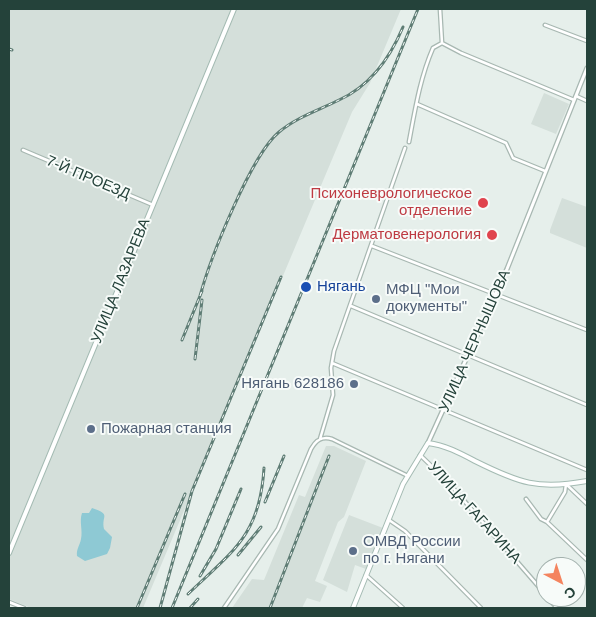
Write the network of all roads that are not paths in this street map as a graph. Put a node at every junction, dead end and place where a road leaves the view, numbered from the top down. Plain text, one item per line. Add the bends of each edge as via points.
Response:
1 (234, 9) edge
2 (440, 9) edge
3 (545, 25) dead end
4 (587, 42) edge
5 (442, 43) junction
6 (587, 68) edge
7 (575, 98) junction
8 (587, 101) edge
9 (417, 104) junction
10 (408, 142) dead end
11 (405, 148) dead end
12 (23, 150) dead end
13 (545, 171) junction
14 (153, 205) junction
15 (372, 246) junction
16 (495, 293) junction
17 (351, 306) junction
18 (587, 330) edge
19 (469, 355) junction
20 (332, 363) junction
21 (587, 405) edge
22 (444, 412) junction
23 (320, 439) junction
24 (428, 443) junction
25 (420, 455) junction
26 (587, 470) edge
27 (408, 476) junction
28 (587, 481) edge
29 (566, 484) junction
30 (526, 499) dead end
31 (587, 504) edge
32 (389, 519) junction
33 (546, 522) junction
34 (9, 553) edge
35 (587, 560) edge
36 (366, 575) junction
37 (536, 583) edge
38 (9, 602) edge
39 (24, 608) edge
40 (224, 608) edge
41 (353, 608) edge
42 (403, 608) edge
43 (481, 608) edge

1 - 14 main road, УЛИЦА ЛАЗАРЕВА
2 - 5 street
3 - 4 street
5 - 7 street
5 - 9 street via 432,51 417,92
6 - 7 street, УЛИЦА ЧЕРНЫШОВА
7 - 8 street
7 - 13 street, УЛИЦА ЧЕРНЫШОВА
9 - 10 street
9 - 13 street via 506,143 513,158
11 - 15 street
12 - 14 street, 7-Й ПРОЕЗД
13 - 16 street, УЛИЦА ЧЕРНЫШОВА
14 - 34 main road, УЛИЦА ЛАЗАРЕВА
15 - 16 street
15 - 17 street
16 - 18 street
16 - 19 street, УЛИЦА ЧЕРНЫШОВА
17 - 19 street
17 - 20 street
19 - 21 street
19 - 22 street, УЛИЦА ЧЕРНЫШОВА
20 - 22 street
20 - 23 street via 333,395
22 - 24 street, УЛИЦА ЧЕРНЫШОВА
22 - 26 street
23 - 27 street via 337,441
23 - 40 street via 311,449 278,529
24 - 25 main road, УЛИЦА ЧЕРНЫШОВА
24 - 29 main road via 448,448 524,483 540,486
25 - 27 main road, УЛИЦА ЧЕРНЫШОВА
25 - 37 street, УЛИЦА ГАГАРИНА via 447,481
27 - 32 main road, УЛИЦА ЧЕРНЫШОВА
28 - 29 main road
29 - 31 street
29 - 33 street via 565,492
30 - 33 street
32 - 36 main road, УЛИЦА ЧЕРНЫШОВА
32 - 43 street via 403,528
33 - 35 street
36 - 41 main road, УЛИЦА ЧЕРНЫШОВА
36 - 42 street
38 - 39 street

